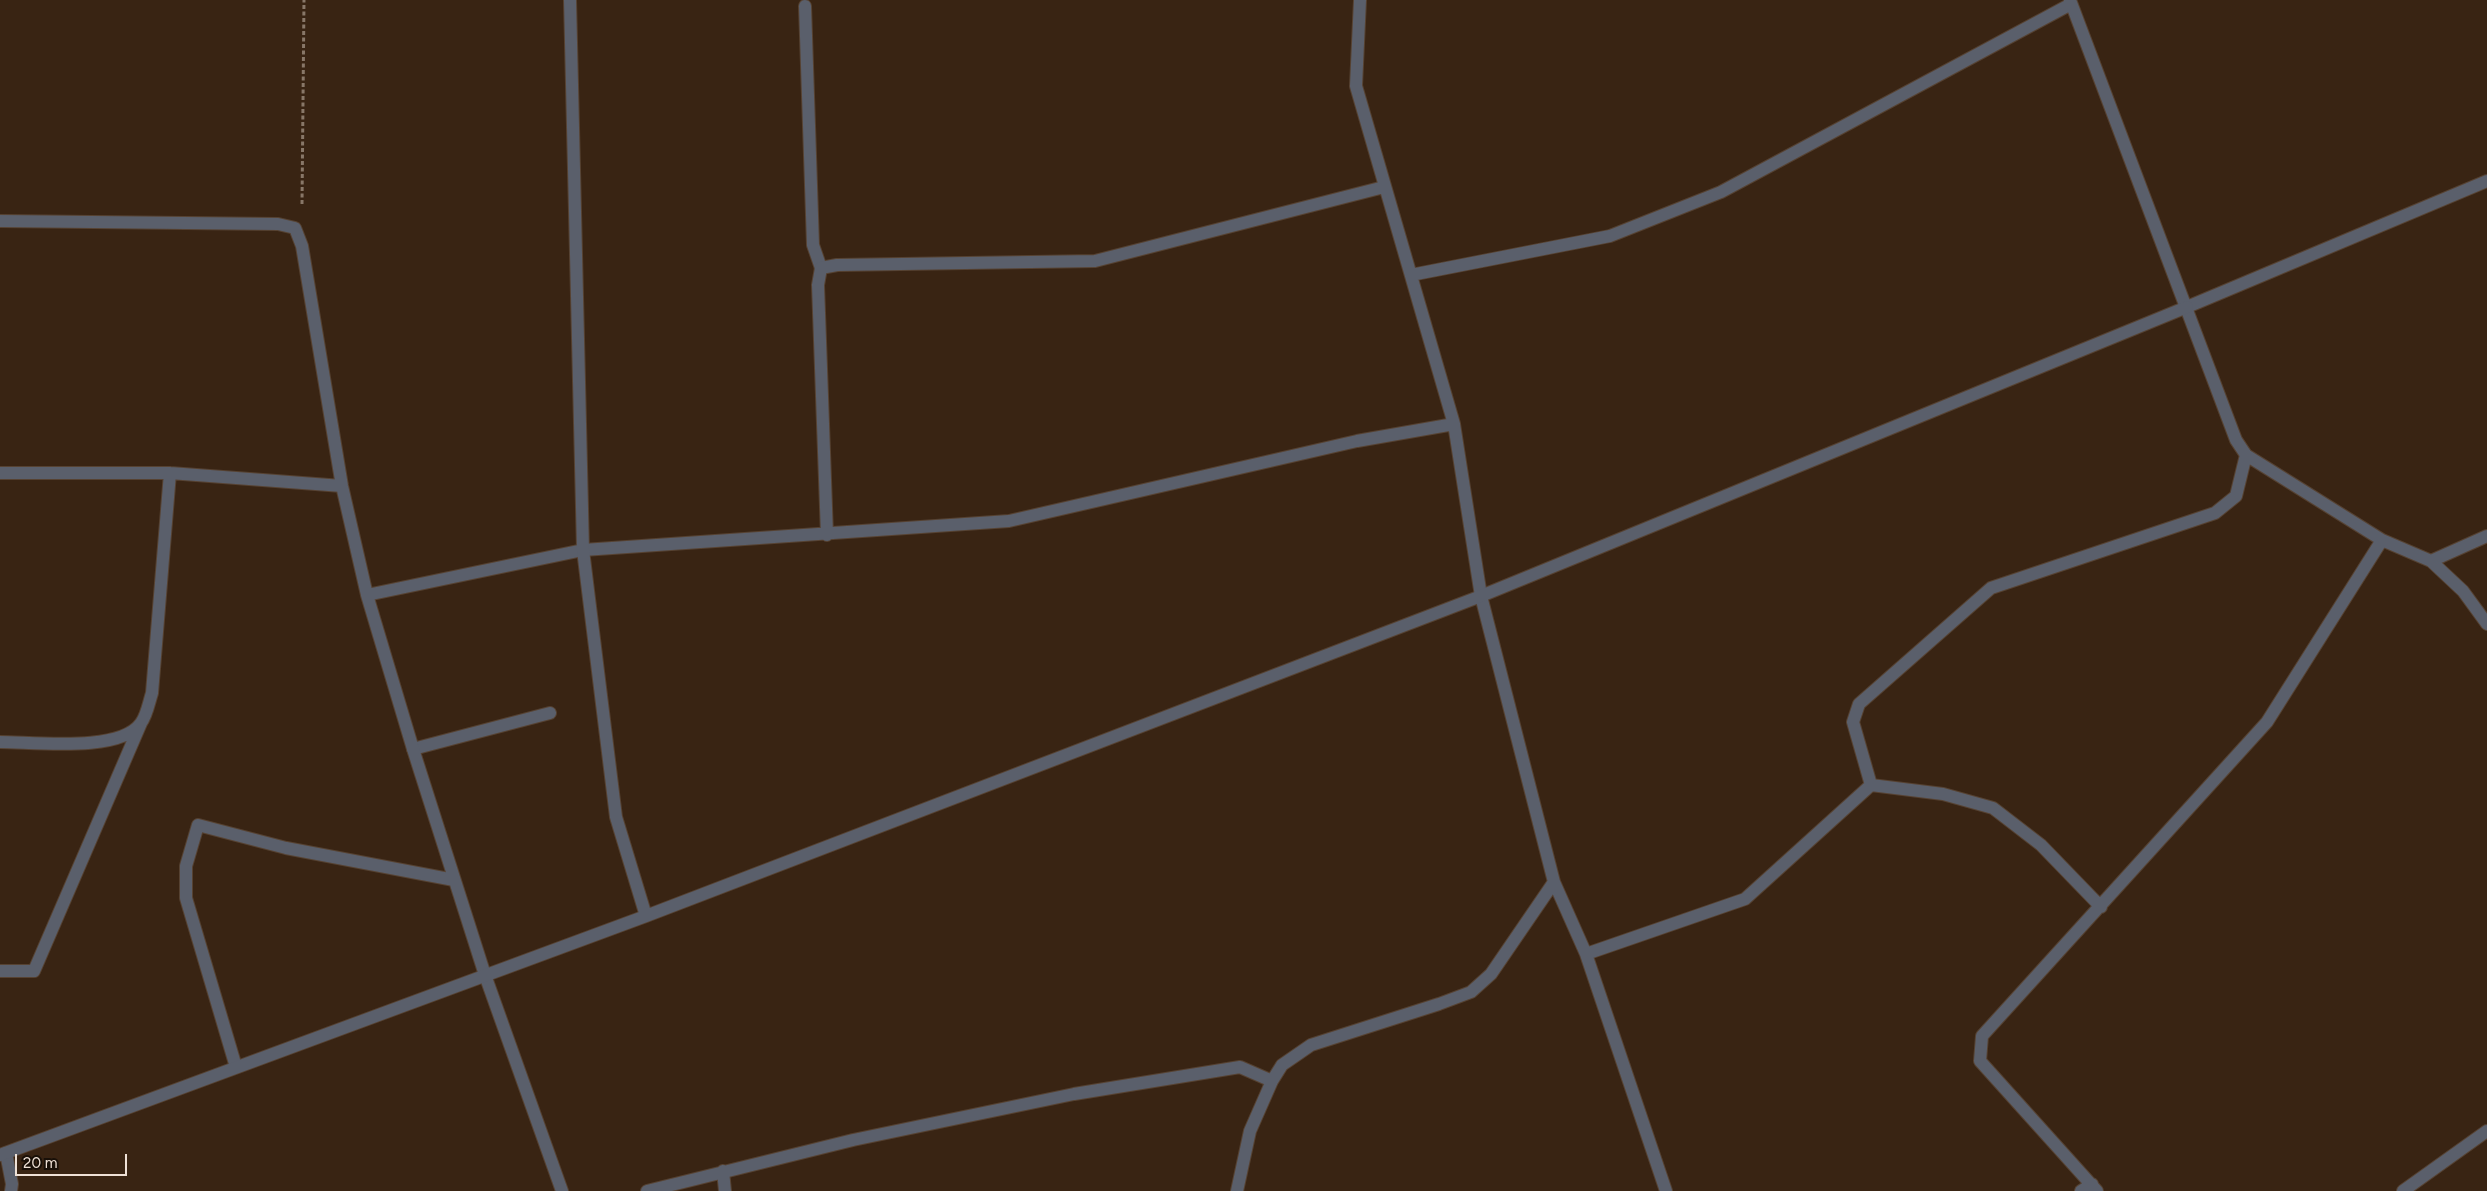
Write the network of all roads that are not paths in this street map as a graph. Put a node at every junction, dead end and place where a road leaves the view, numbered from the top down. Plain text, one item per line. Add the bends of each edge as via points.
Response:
1 (570, 0) edge
2 (1360, 0) edge
3 (2071, 2) edge
4 (805, 6) dead end
5 (2487, 181) edge
6 (1384, 186) junction
7 (0, 221) edge
8 (821, 268) junction
9 (1411, 276) junction
10 (2187, 307) junction
11 (1454, 424) junction
12 (2246, 455) junction
13 (0, 473) edge
14 (170, 474) junction
15 (342, 486) junction
16 (827, 535) junction
17 (2487, 536) edge
18 (2382, 540) junction
19 (583, 550) junction
20 (2431, 561) junction
21 (367, 595) junction
22 (1481, 596) junction
23 (2487, 624) edge
24 (550, 713) dead end
25 (141, 723) junction
26 (0, 742) edge
27 (413, 749) junction
28 (1871, 785) junction
29 (454, 880) junction
30 (1554, 882) junction
31 (2101, 907) junction
32 (646, 916) junction
33 (1586, 954) junction
34 (0, 971) edge
35 (485, 975) junction
36 (236, 1067) junction
37 (1272, 1081) junction
38 (2487, 1131) edge
39 (3, 1154) edge
40 (723, 1171) junction
41 (2090, 1189) edge
42 (11, 1191) edge
43 (562, 1191) edge
44 (647, 1191) edge
45 (725, 1191) edge
46 (1237, 1191) edge
47 (1666, 1191) edge
48 (2403, 1191) edge

1 - 19 street
2 - 6 street via 1356,86
3 - 9 street via 1721,192 1610,236
3 - 10 street
4 - 8 street via 813,245
5 - 10 street
6 - 8 street via 1095,260 837,265
6 - 9 street
7 - 15 street via 278,224 295,228 302,246
8 - 16 street via 818,285
9 - 11 street
10 - 12 street via 2236,440
10 - 22 street
11 - 16 street via 1357,441 1009,521
11 - 22 street
12 - 18 street
12 - 28 street via 2236,496 2216,513 1991,588 1859,704 1853,722
13 - 14 street
14 - 15 street
14 - 25 street via 152,693
15 - 21 street
16 - 19 street
17 - 20 street
18 - 20 street
18 - 31 street via 2267,722
19 - 21 street
19 - 32 street via 616,817
20 - 23 street via 2463,591
21 - 27 street
22 - 30 street
22 - 32 street
24 - 27 street
25 - 26 street via 122,737 101,743
25 - 34 street via 34,972
27 - 29 street
28 - 31 street via 1943,794 1992,808 2041,845
28 - 33 street via 1745,899
29 - 35 street
29 - 36 street via 286,848 198,825 186,866 186,898
30 - 33 street
30 - 37 street via 1492,974 1471,992 1311,1044 1282,1065
31 - 41 street via 1982,1036 1980,1061
32 - 35 street
33 - 47 street
35 - 36 street
35 - 43 street
36 - 39 street
37 - 40 street via 1240,1067 1074,1094 852,1140
37 - 46 street via 1250,1131
38 - 48 street
39 - 42 street
40 - 44 street
40 - 45 street

